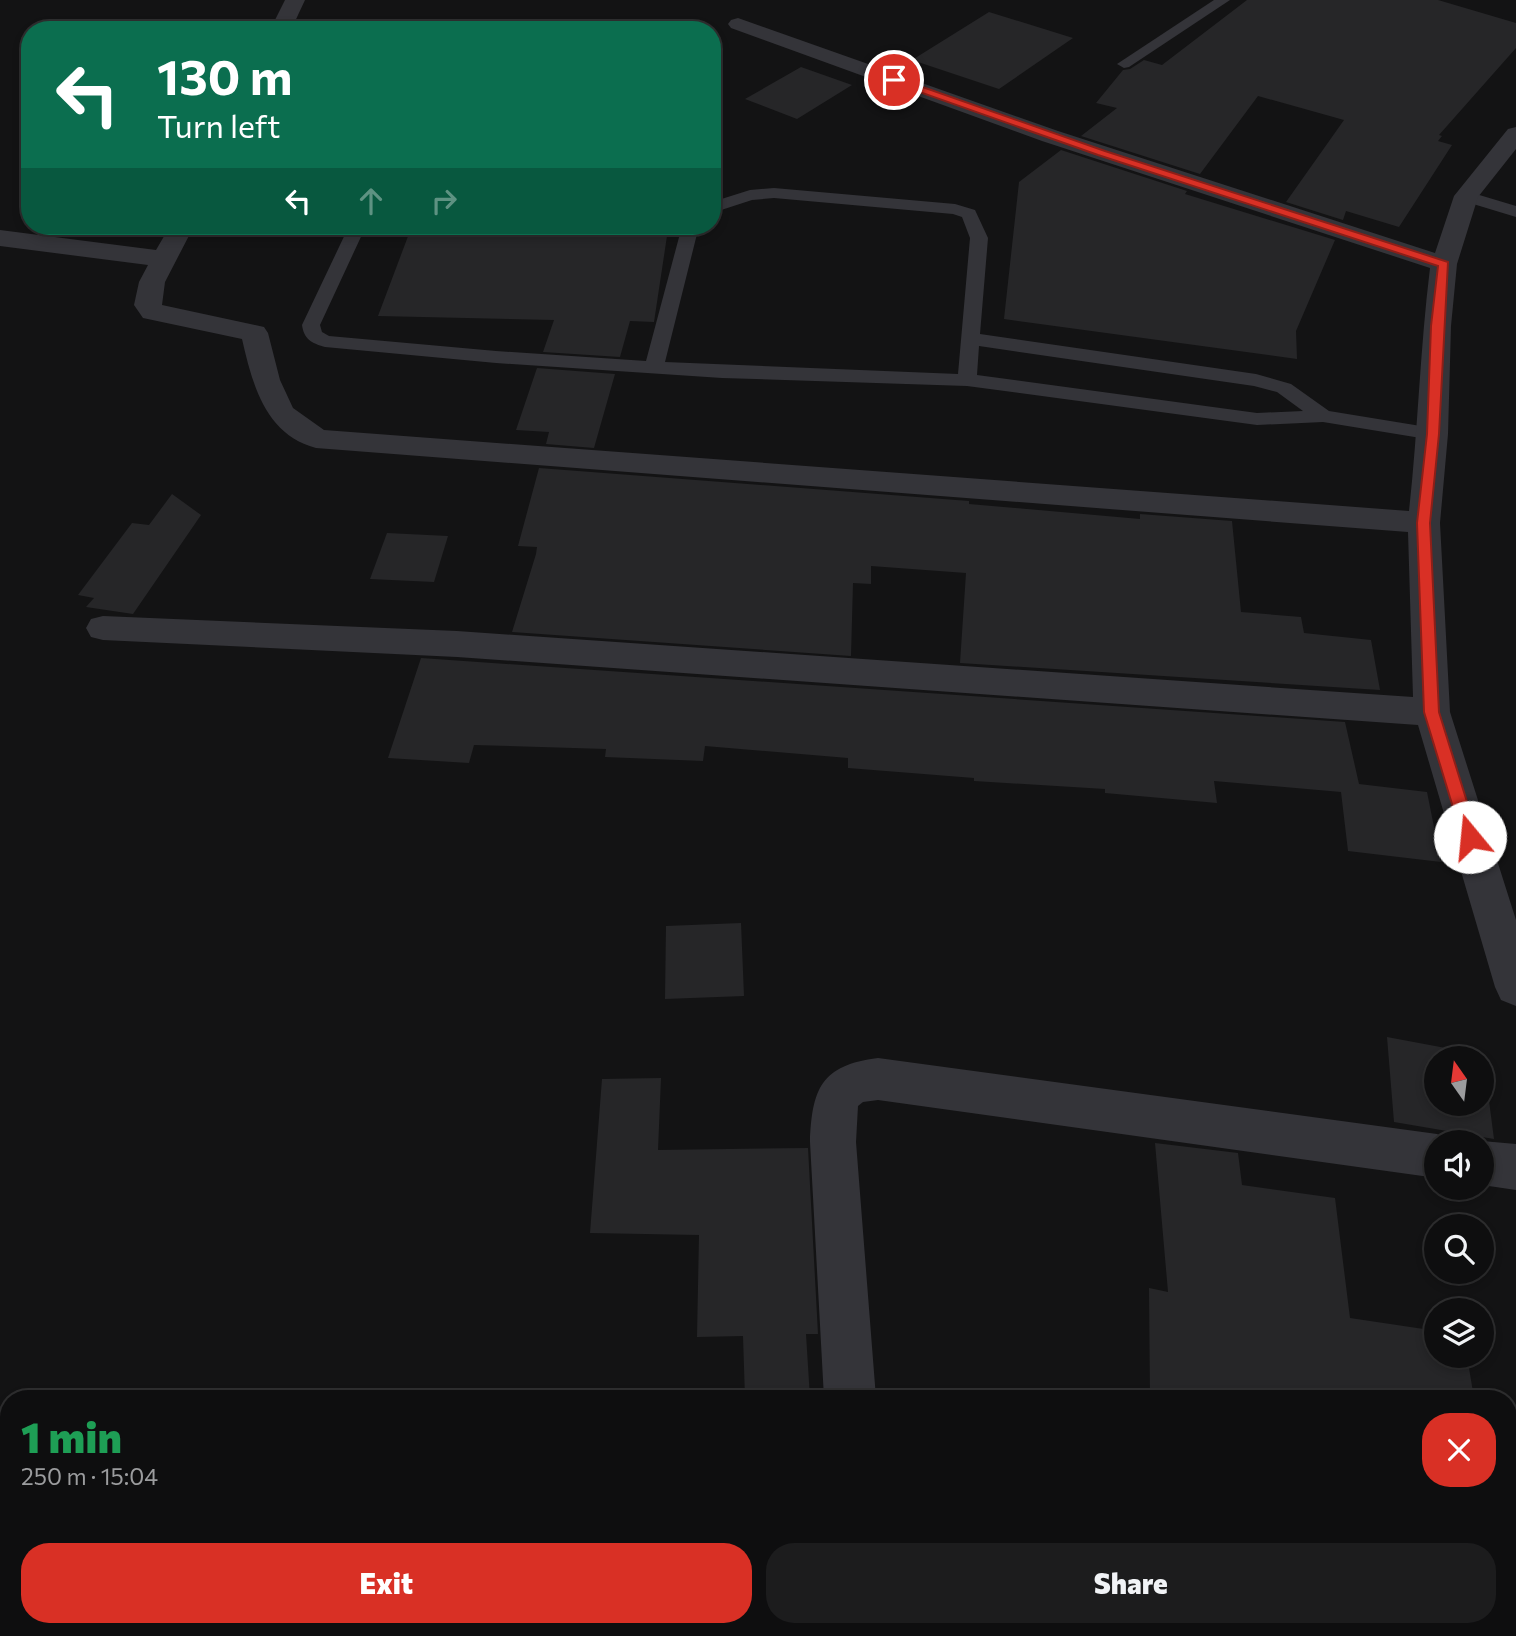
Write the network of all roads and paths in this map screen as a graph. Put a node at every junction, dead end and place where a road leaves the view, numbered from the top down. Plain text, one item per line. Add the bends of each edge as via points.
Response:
1 (295, 0) edge
2 (1223, 0) edge
3 (284, 21) edge
4 (738, 24) dead end
5 (1124, 64) dead end
6 (1516, 134) edge
7 (1465, 196) junction
8 (721, 205) edge
9 (1516, 212) edge
10 (177, 235) edge
11 (354, 235) edge
12 (689, 235) edge
13 (0, 238) edge
14 (163, 259) junction
15 (1444, 264) junction
16 (973, 339) junction
17 (654, 367) junction
18 (967, 380) junction
19 (1323, 416) junction
20 (1433, 434) junction
21 (1424, 523) junction
22 (103, 628) dead end
23 (1432, 712) junction
24 (1516, 987) edge
25 (1424, 1154) edge
26 (1494, 1164) edge
27 (1516, 1167) edge
28 (849, 1390) edge

1 - 3 street
2 - 5 lane
4 - 15 street via 1050,135
6 - 7 street
7 - 9 lane
7 - 15 street
8 - 16 lane via 750,195 796,193 969,214 979,238
10 - 14 street
11 - 17 lane via 312,326 313,335 325,341
12 - 17 lane
13 - 14 street
14 - 21 street via 148,293 153,312 254,333 266,380 281,413 316,439
15 - 20 street
16 - 18 lane
16 - 19 lane via 1256,380 1284,388
17 - 18 lane
18 - 19 lane via 1257,419
19 - 20 lane
20 - 21 street
21 - 23 street
22 - 23 street via 471,645
23 - 24 street
25 - 28 street via 878,1079 852,1082 834,1103 833,1142
26 - 27 street

